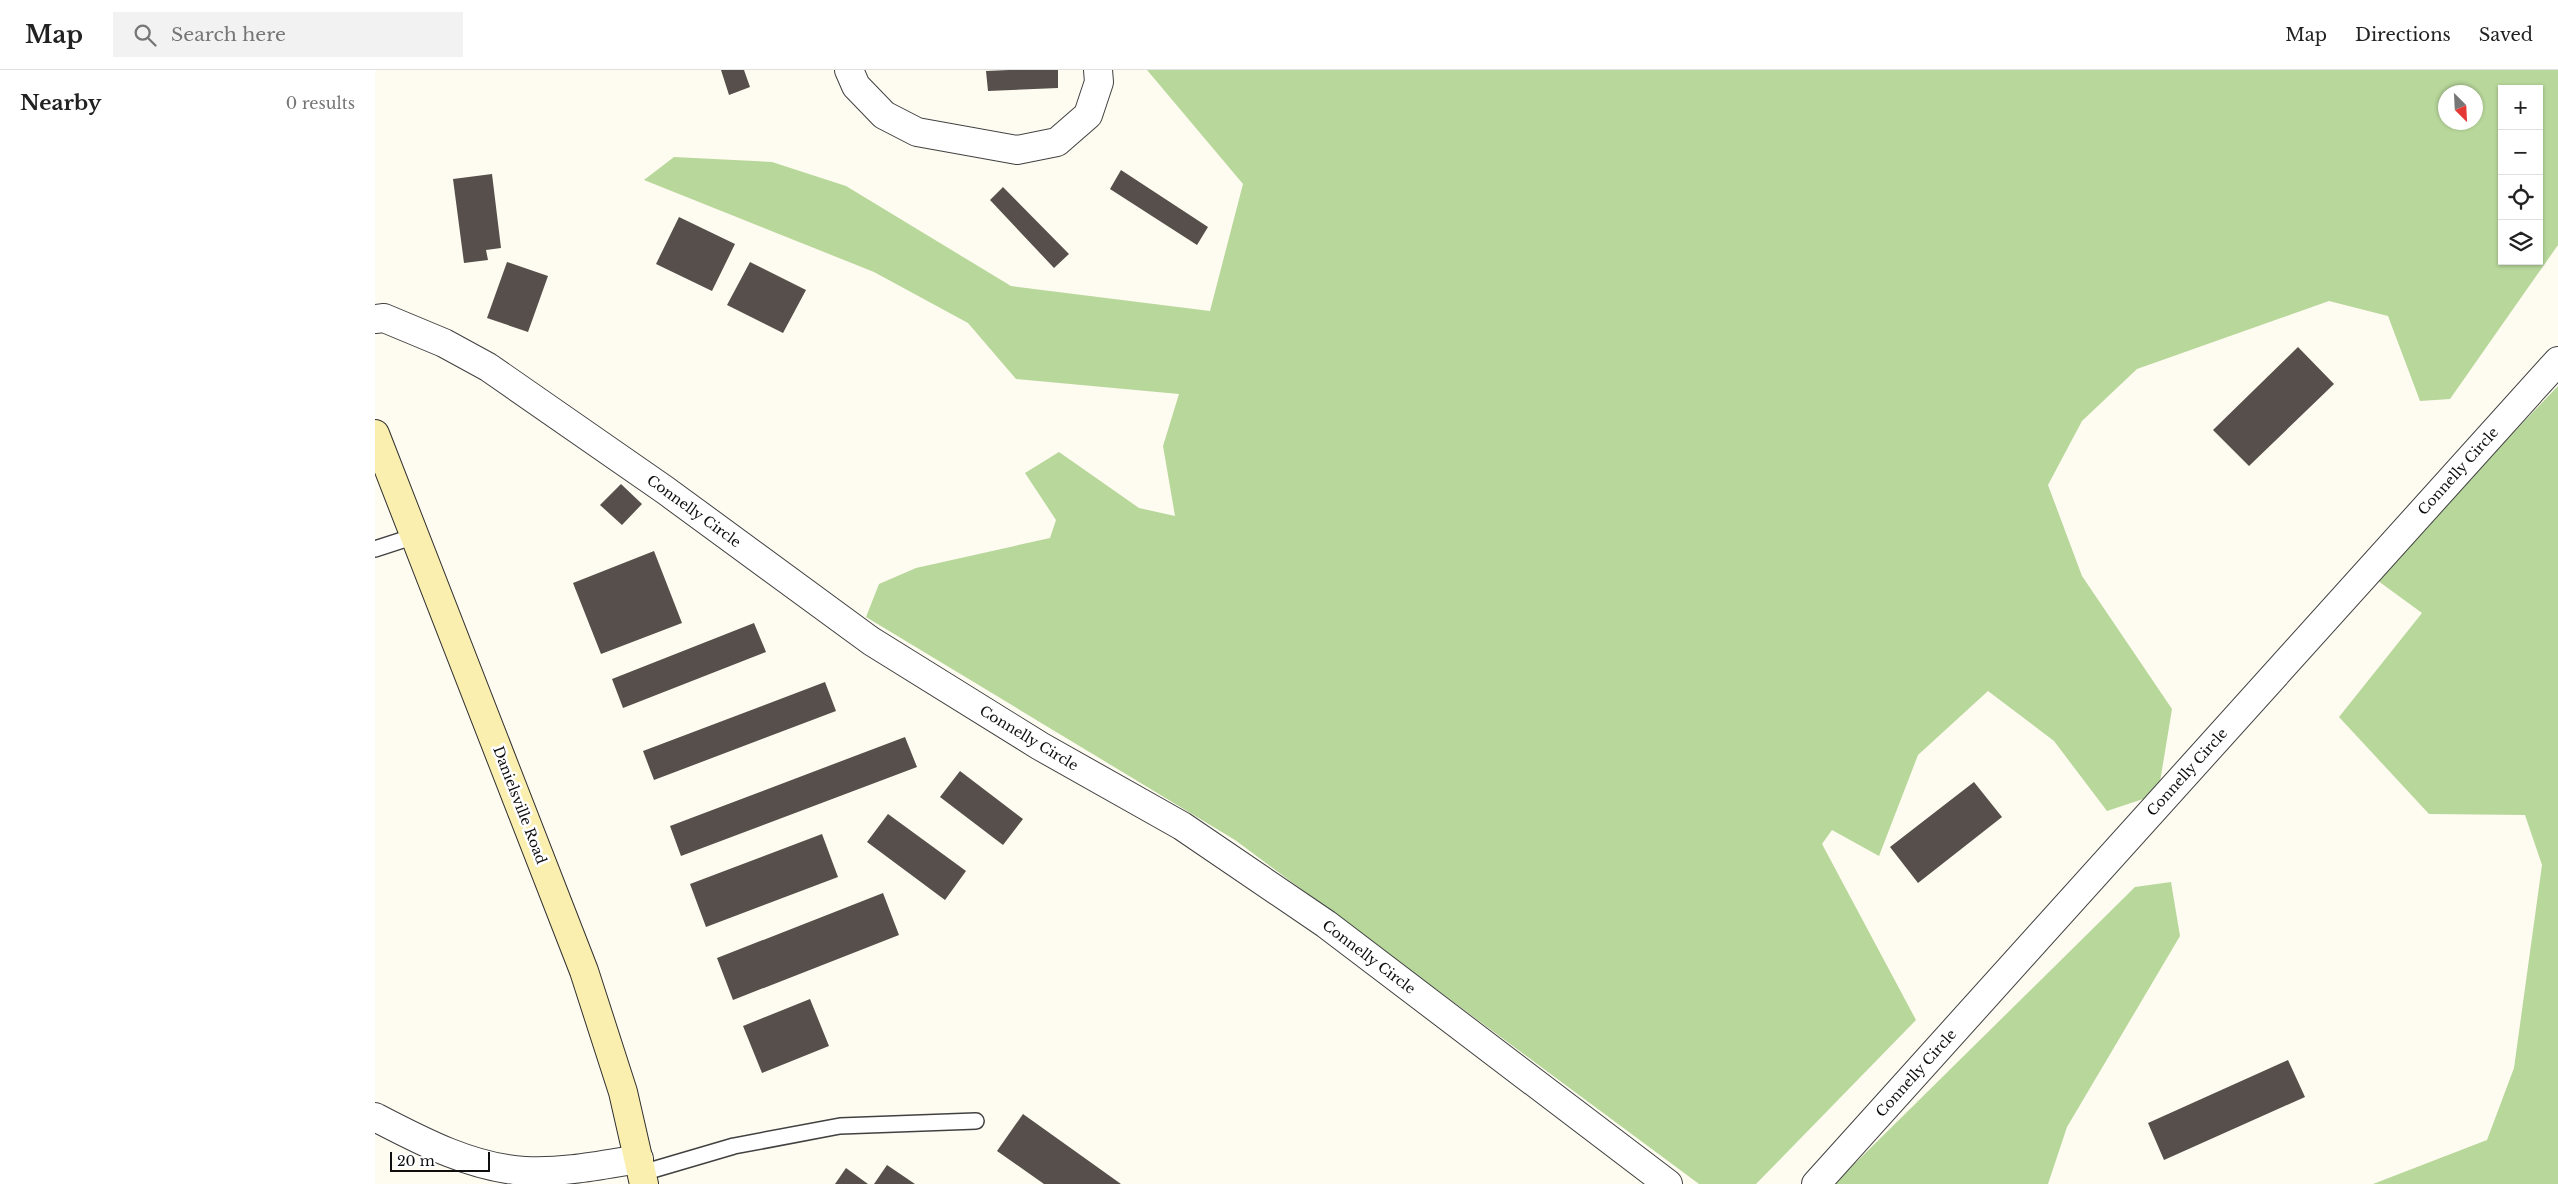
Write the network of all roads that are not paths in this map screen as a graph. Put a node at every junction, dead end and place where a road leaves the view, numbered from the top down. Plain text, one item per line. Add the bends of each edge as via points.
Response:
1 (849, 70) edge
2 (1098, 70) edge
3 (375, 319) edge
4 (2558, 360) edge
5 (375, 434) edge
6 (415, 536) junction
7 (375, 549) edge
8 (375, 1117) edge
9 (976, 1120) dead end
10 (642, 1172) edge
11 (1667, 1184) edge
12 (1816, 1184) edge

1 - 2 street via 856,86 884,115 917,132 1017,150 1057,142 1088,115 1099,82
3 - 11 street, Connelly Circle via 384,318 445,343 487,367 665,490 871,641 1040,746 1182,826 1326,924
4 - 12 street, Connelly Circle
5 - 6 main road, Danielsville Road
6 - 7 lane
6 - 10 main road, Danielsville Road via 584,971 623,1092
8 - 10 street via 447,1151 487,1164 525,1171
9 - 10 lane via 841,1126 734,1146

